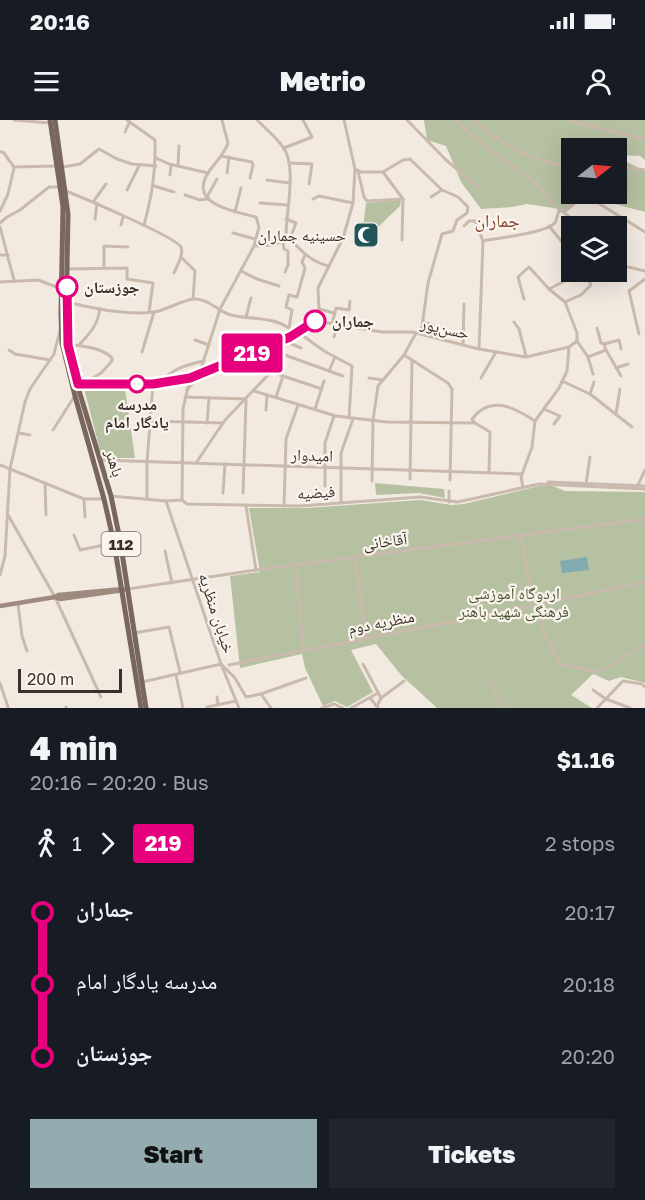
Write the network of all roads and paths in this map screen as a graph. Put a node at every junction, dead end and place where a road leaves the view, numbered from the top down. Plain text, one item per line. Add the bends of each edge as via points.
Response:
1 (14, 120) edge
2 (222, 120) edge
3 (257, 120) edge
4 (303, 120) edge
5 (344, 120) edge
6 (407, 120) edge
7 (455, 120) edge
8 (473, 120) edge
9 (571, 120) edge
10 (52, 121) edge
11 (128, 121) edge
12 (125, 132) dead end
13 (645, 139) edge
14 (179, 146) dead end
15 (284, 148) junction
16 (0, 152) edge
17 (220, 156) junction
18 (229, 157) junction
19 (156, 158) junction
20 (289, 163) junction
21 (171, 165) junction
22 (561, 165) edge
23 (60, 166) junction
24 (139, 166) junction
25 (156, 166) junction
26 (178, 166) junction
27 (14, 167) junction
28 (627, 168) edge
29 (357, 170) junction
30 (645, 170) edge
31 (383, 172) junction
32 (208, 173) junction
33 (228, 173) dead end
34 (170, 175) dead end
35 (250, 178) dead end
36 (217, 179) dead end
37 (267, 180) dead end
38 (290, 183) junction
39 (106, 184) dead end
40 (309, 184) dead end
41 (154, 186) junction
42 (60, 187) junction
43 (478, 187) dead end
44 (242, 188) dead end
45 (127, 190) dead end
46 (442, 190) junction
47 (66, 191) junction
48 (174, 192) dead end
49 (185, 195) dead end
50 (431, 197) dead end
51 (207, 199) junction
52 (313, 199) dead end
53 (403, 199) junction
54 (95, 202) junction
55 (260, 203) dead end
56 (352, 203) junction
57 (288, 205) junction
58 (560, 208) junction
59 (0, 211) edge
60 (234, 212) junction
61 (564, 212) junction
62 (568, 216) edge
63 (123, 217) junction
64 (96, 219) dead end
65 (286, 219) junction
66 (0, 225) edge
67 (121, 225) dead end
68 (144, 225) junction
69 (464, 226) dead end
70 (549, 226) junction
71 (645, 232) edge
72 (233, 233) dead end
73 (255, 239) junction
74 (286, 240) junction
75 (402, 240) dead end
76 (483, 241) junction
77 (561, 241) edge
78 (254, 246) junction
79 (128, 247) dead end
80 (0, 255) edge
81 (8, 255) junction
82 (305, 255) junction
83 (181, 257) junction
84 (329, 266) junction
85 (104, 267) junction
86 (627, 267) edge
87 (67, 269) junction
88 (241, 271) junction
89 (645, 271) edge
90 (174, 273) dead end
91 (285, 273) dead end
92 (645, 279) edge
93 (14, 280) junction
94 (0, 282) edge
95 (564, 282) edge
96 (589, 282) edge
97 (279, 286) dead end
98 (62, 290) junction
99 (549, 290) junction
100 (251, 298) dead end
101 (193, 299) junction
102 (524, 299) dead end
103 (350, 301) dead end
104 (66, 302) junction
105 (565, 302) junction
106 (464, 304) dead end
107 (100, 309) junction
108 (220, 309) junction
109 (318, 309) junction
110 (149, 312) junction
111 (154, 312) junction
112 (334, 313) junction
113 (246, 317) junction
114 (316, 321) junction
115 (423, 322) junction
116 (514, 322) dead end
117 (335, 324) junction
118 (61, 325) junction
119 (433, 325) dead end
120 (289, 328) junction
121 (597, 328) dead end
122 (298, 332) junction
123 (416, 333) junction
124 (421, 334) junction
125 (639, 334) dead end
126 (334, 337) dead end
127 (195, 339) dead end
128 (289, 339) junction
129 (577, 341) junction
130 (604, 344) junction
131 (68, 345) junction
132 (79, 345) junction
133 (208, 345) junction
134 (463, 345) junction
135 (569, 346) junction
136 (301, 348) dead end
137 (621, 348) dead end
138 (479, 349) junction
139 (9, 350) dead end
140 (606, 350) junction
141 (142, 352) dead end
142 (496, 352) junction
143 (282, 354) junction
144 (405, 355) junction
145 (335, 357) junction
146 (526, 357) junction
147 (588, 357) junction
148 (50, 360) junction
149 (204, 361) junction
150 (412, 361) junction
151 (628, 364) dead end
152 (616, 368) junction
153 (329, 371) junction
154 (271, 372) junction
155 (593, 374) dead end
156 (199, 375) junction
157 (283, 376) junction
158 (343, 376) dead end
159 (621, 376) dead end
160 (190, 378) junction
161 (369, 378) dead end
162 (482, 378) dead end
163 (383, 380) junction
164 (324, 381) dead end
165 (562, 381) junction
166 (594, 382) dead end
167 (161, 383) junction
168 (153, 384) junction
169 (78, 385) junction
170 (322, 389) junction
171 (620, 389) dead end
172 (187, 390) junction
173 (254, 391) junction
174 (590, 394) junction
175 (267, 395) junction
176 (75, 396) junction
177 (185, 397) junction
178 (209, 398) junction
179 (276, 398) junction
180 (246, 399) junction
181 (298, 405) junction
182 (544, 409) junction
183 (267, 410) dead end
184 (315, 410) junction
185 (616, 415) junction
186 (334, 416) junction
187 (351, 418) junction
188 (373, 420) junction
189 (149, 421) junction
190 (535, 421) junction
191 (183, 422) junction
192 (207, 423) junction
193 (223, 423) junction
194 (411, 423) junction
195 (474, 423) junction
196 (451, 424) junction
197 (554, 424) dead end
198 (632, 427) dead end
199 (53, 430) dead end
200 (19, 433) junction
201 (30, 435) dead end
202 (590, 457) dead end
203 (100, 460) junction
204 (147, 462) junction
205 (184, 462) junction
206 (196, 463) junction
207 (225, 464) junction
208 (244, 464) junction
209 (0, 465) edge
210 (286, 466) junction
211 (324, 468) junction
212 (340, 468) junction
213 (372, 468) junction
214 (10, 469) junction
215 (411, 470) junction
216 (449, 470) junction
217 (645, 470) edge
218 (489, 472) junction
219 (522, 476) junction
220 (410, 480) dead end
221 (450, 480) dead end
222 (372, 481) dead end
223 (45, 483) junction
224 (539, 483) junction
225 (586, 484) junction
226 (325, 486) dead end
227 (522, 486) junction
228 (638, 487) junction
229 (645, 488) edge
230 (449, 491) dead end
231 (223, 493) dead end
232 (243, 493) dead end
233 (108, 498) junction
234 (84, 499) junction
235 (147, 499) junction
236 (182, 500) junction
237 (166, 501) junction
238 (449, 502) junction
239 (341, 503) junction
240 (246, 506) junction
241 (284, 506) junction
242 (8, 513) junction
243 (46, 515) dead end
244 (85, 517) dead end
245 (645, 519) edge
246 (74, 535) dead end
247 (521, 535) junction
248 (114, 543) junction
249 (165, 551) dead end
250 (355, 557) junction
251 (296, 565) junction
252 (256, 570) junction
253 (0, 574) edge
254 (194, 580) junction
255 (645, 582) edge
256 (172, 583) junction
257 (124, 590) junction
258 (55, 597) junction
259 (18, 604) junction
260 (539, 605) junction
261 (0, 606) edge
262 (134, 633) junction
263 (366, 637) junction
264 (645, 645) edge
265 (303, 650) junction
266 (27, 651) dead end
267 (221, 664) junction
268 (363, 664) dead end
269 (229, 665) dead end
270 (180, 672) junction
271 (176, 675) junction
272 (288, 677) dead end
273 (306, 678) dead end
274 (486, 678) dead end
275 (404, 681) dead end
276 (142, 682) junction
277 (0, 683) edge
278 (290, 685) junction
279 (645, 687) edge
280 (1, 689) edge
281 (593, 690) dead end
282 (378, 693) junction
283 (261, 694) junction
284 (101, 697) dead end
285 (217, 697) dead end
286 (370, 698) junction
287 (381, 698) junction
288 (606, 699) junction
289 (236, 701) junction
290 (218, 704) junction
291 (8, 706) dead end
292 (207, 707) edge
293 (377, 707) edge
294 (141, 708) edge
295 (146, 708) edge
296 (183, 708) edge
297 (239, 708) edge
298 (269, 708) edge
299 (324, 708) edge
300 (343, 708) edge
301 (351, 708) edge
302 (506, 708) edge
303 (597, 708) edge
304 (630, 708) edge

1 - 10 street
2 - 17 street via 228,143
3 - 15 street
4 - 15 street via 312,136
5 - 29 street
6 - 43 street
7 - 58 street via 535,182
8 - 22 street via 526,157
9 - 13 street
10 - 23 main road, باهنر / 112
11 - 12 street
11 - 19 street via 154,139
14 - 26 street
15 - 20 street
16 - 27 street
17 - 18 street
17 - 32 street
18 - 33 street
18 - 35 street via 252,162
19 - 21 street
19 - 25 street
20 - 38 street
20 - 40 street via 312,164
21 - 26 street
21 - 34 street
23 - 24 street via 80,164 99,149
23 - 27 street
23 - 42 main road, باهنر / 112
23 - 47 main road, باهنر / 112
24 - 25 street
24 - 45 street
25 - 41 street
26 - 32 street
27 - 59 street
28 - 30 street
29 - 31 street
29 - 53 street via 367,201
29 - 56 street
31 - 46 street via 410,159
31 - 53 street
32 - 51 street via 202,190
36 - 51 street
37 - 38 street
38 - 57 street
39 - 54 street
41 - 48 street
41 - 68 street
42 - 66 street via 49,187
42 - 98 main road, باهنر / 112 via 64,226
44 - 60 street
46 - 50 street
46 - 115 street via 458,197 468,210 457,220 453,231 442,234 428,283
47 - 54 street
47 - 87 main road, باهنر / 112
49 - 51 street
51 - 60 street
52 - 56 street via 319,196
53 - 75 street
54 - 63 street
54 - 64 street
55 - 57 street
56 - 84 street via 343,238
57 - 65 street
58 - 61 street
58 - 70 street via 555,222
60 - 73 street via 256,217 259,227
61 - 62 street
61 - 71 street via 587,196
63 - 67 street
63 - 68 street
65 - 74 street
65 - 74 street via 296,223
66 - 81 street
68 - 83 street via 178,244
69 - 76 street via 474,221
70 - 76 street
70 - 77 street
72 - 73 street
73 - 78 street
74 - 78 street
74 - 82 street
74 - 91 street
76 - 138 street
78 - 88 street
79 - 85 street via 104,246
80 - 81 street
81 - 93 street
82 - 84 street
82 - 120 street via 300,291 297,297 289,295 286,307 292,310
83 - 90 street
83 - 101 street via 195,271
84 - 109 street via 318,288
85 - 87 street
85 - 110 street via 126,267 127,279 153,283
86 - 89 street
87 - 104 main road, باهنر / 112
88 - 97 street
88 - 108 street
92 - 125 street via 629,291
93 - 94 street
93 - 98 street via 38,280
95 - 99 street
96 - 105 street via 591,285 581,295
98 - 118 main road, باهنر / 112
99 - 102 street via 527,267 518,276
99 - 105 street
100 - 113 street
101 - 108 street
101 - 111 street
103 - 112 street via 349,310 336,308
104 - 107 street
104 - 131 main road, باهنر / 112
105 - 129 street
106 - 134 street
107 - 110 street
107 - 132 street via 98,322
108 - 113 street
108 - 133 street
109 - 112 street
109 - 114 street
110 - 111 street
111 - 141 street
112 - 117 street
113 - 120 street via 272,320
114 - 117 street, حسن‌پور
114 - 122 main road
115 - 119 street
115 - 124 street
116 - 146 street
117 - 123 street, حسن‌پور
117 - 126 street
118 - 148 street
118 - 169 main road, باهنر / 112 via 62,343
120 - 128 street
121 - 130 street
122 - 128 main road
122 - 145 street
123 - 124 street, حسن‌پور
123 - 144 street
124 - 134 street, حسن‌پور
127 - 133 street
128 - 136 street
128 - 143 street
128 - 156 main road
129 - 135 street, حسن‌پور
129 - 147 street
130 - 137 street via 619,340
130 - 140 street
131 - 132 street
131 - 169 main road, باهنر / 112
132 - 169 street via 109,354 112,361 101,373
133 - 149 street
134 - 138 street, حسن‌پور
135 - 146 street, حسن‌پور
135 - 165 street
138 - 142 street, حسن‌پور
139 - 148 street
140 - 147 street
140 - 152 street
142 - 146 street, حسن‌پور
142 - 162 street
143 - 153 street
143 - 154 street
144 - 150 street
144 - 163 street
145 - 153 street
145 - 187 street via 350,363 353,369
147 - 155 street
148 - 200 street via 27,394
149 - 156 street
149 - 167 street via 175,369
150 - 194 street
150 - 196 street via 451,385
151 - 152 street
152 - 159 street
153 - 158 street
154 - 157 street
154 - 173 street
156 - 160 main road
156 - 172 street
157 - 170 street
157 - 179 street
160 - 167 main road
160 - 172 street
161 - 163 street
163 - 188 street via 378,386
164 - 170 street
165 - 174 street
165 - 182 street
166 - 174 street
167 - 168 main road
168 - 169 main road
168 - 189 street
169 - 176 main road, باهنر / 112
169 - 203 main road, باهنر / 112
170 - 184 street
171 - 185 street
172 - 177 street
173 - 175 street
173 - 180 street
174 - 185 street
175 - 179 street
175 - 183 street
176 - 199 street
176 - 233 main road, باهنر / 112
177 - 178 street
177 - 191 street
178 - 180 street
178 - 192 street
179 - 181 street
180 - 193 street
180 - 208 street
181 - 184 street
181 - 210 street via 286,438
182 - 190 street
182 - 197 street via 560,416
184 - 186 street
185 - 198 street
186 - 187 street
186 - 211 street via 325,443
187 - 188 street
187 - 212 street
188 - 194 street
188 - 213 street
189 - 191 street
189 - 204 street
190 - 195 street via 515,408 497,404 474,416
190 - 219 street via 531,453
191 - 192 street
191 - 205 street
192 - 193 street
193 - 206 street
194 - 196 street
194 - 215 street
195 - 196 street
195 - 218 street via 490,432
196 - 216 street
200 - 201 street
200 - 214 street
202 - 225 street
203 - 204 street, امیدوار
203 - 233 main road, باهنر / 112
204 - 205 street, امیدوار
204 - 235 street
205 - 206 street, امیدوار
205 - 236 street
206 - 207 street, امیدوار
207 - 208 street, امیدوار
207 - 231 street
208 - 210 street, امیدوار
208 - 232 street
209 - 214 street
210 - 211 street, امیدوار
210 - 241 street
211 - 212 street, امیدوار
211 - 226 street
212 - 213 street, امیدوار
212 - 239 street
213 - 215 street, امیدوار
213 - 222 street
214 - 223 street
214 - 242 street
215 - 216 street, امیدوار
215 - 220 street
216 - 218 street, امیدوار
216 - 221 street
217 - 228 street
218 - 219 street, امیدوار
219 - 227 street
223 - 234 street
223 - 243 street
224 - 225 street
224 - 227 street
224 - 228 street
225 - 228 street
227 - 238 street, فیضیه via 500,494
228 - 229 street
230 - 238 street
233 - 234 street, فیضیه
233 - 235 street, فیضیه
233 - 248 main road, باهنر / 112
233 - 257 main road, باهنر / 112
234 - 244 street
235 - 237 street, فیضیه
236 - 237 street, فیضیه
236 - 240 street, فیضیه via 187,504
237 - 254 street, خیابان منظریه
238 - 239 street, فیضیه via 420,497
239 - 241 street, فیضیه
240 - 241 street, فیضیه
240 - 252 street
242 - 253 street
242 - 258 street
245 - 247 street, آقاخانی
246 - 248 street via 80,550
247 - 250 street, آقاخانی
247 - 260 street
248 - 257 main road, باهنر / 112
249 - 256 street
250 - 251 street, آقاخانی
250 - 263 street
251 - 252 street, آقاخانی
251 - 265 street
252 - 254 street, آقاخانی
254 - 256 street, آقاخانی
254 - 267 street, خیابان منظریه
255 - 260 street, منظریه دوم
256 - 257 street, آقاخانی
257 - 258 main road
257 - 262 main road, باهنر / 112
257 - 294 main road, باهنر / 112
258 - 259 main road
258 - 284 street
259 - 261 main road
259 - 266 street
260 - 263 street, منظریه دوم
260 - 264 street via 543,631 560,664 599,672
262 - 270 street via 169,627
262 - 276 main road, باهنر / 112
263 - 265 street, منظریه دوم
265 - 269 street, منظریه دوم
267 - 270 street
267 - 283 street, خیابان منظریه via 246,697
267 - 289 street
268 - 282 street
270 - 271 street
271 - 276 street
271 - 296 street
272 - 278 street
273 - 278 street
274 - 302 street
275 - 287 street
276 - 295 main road, باهنر / 112
277 - 280 street
278 - 283 street
279 - 288 street via 624,681
280 - 291 street
281 - 288 street
282 - 286 street
282 - 287 street
283 - 298 street
285 - 290 street
286 - 293 street
286 - 301 street
287 - 293 street
288 - 303 street
288 - 304 street
289 - 290 street
289 - 297 street
290 - 292 street
299 - 300 street via 334,704

